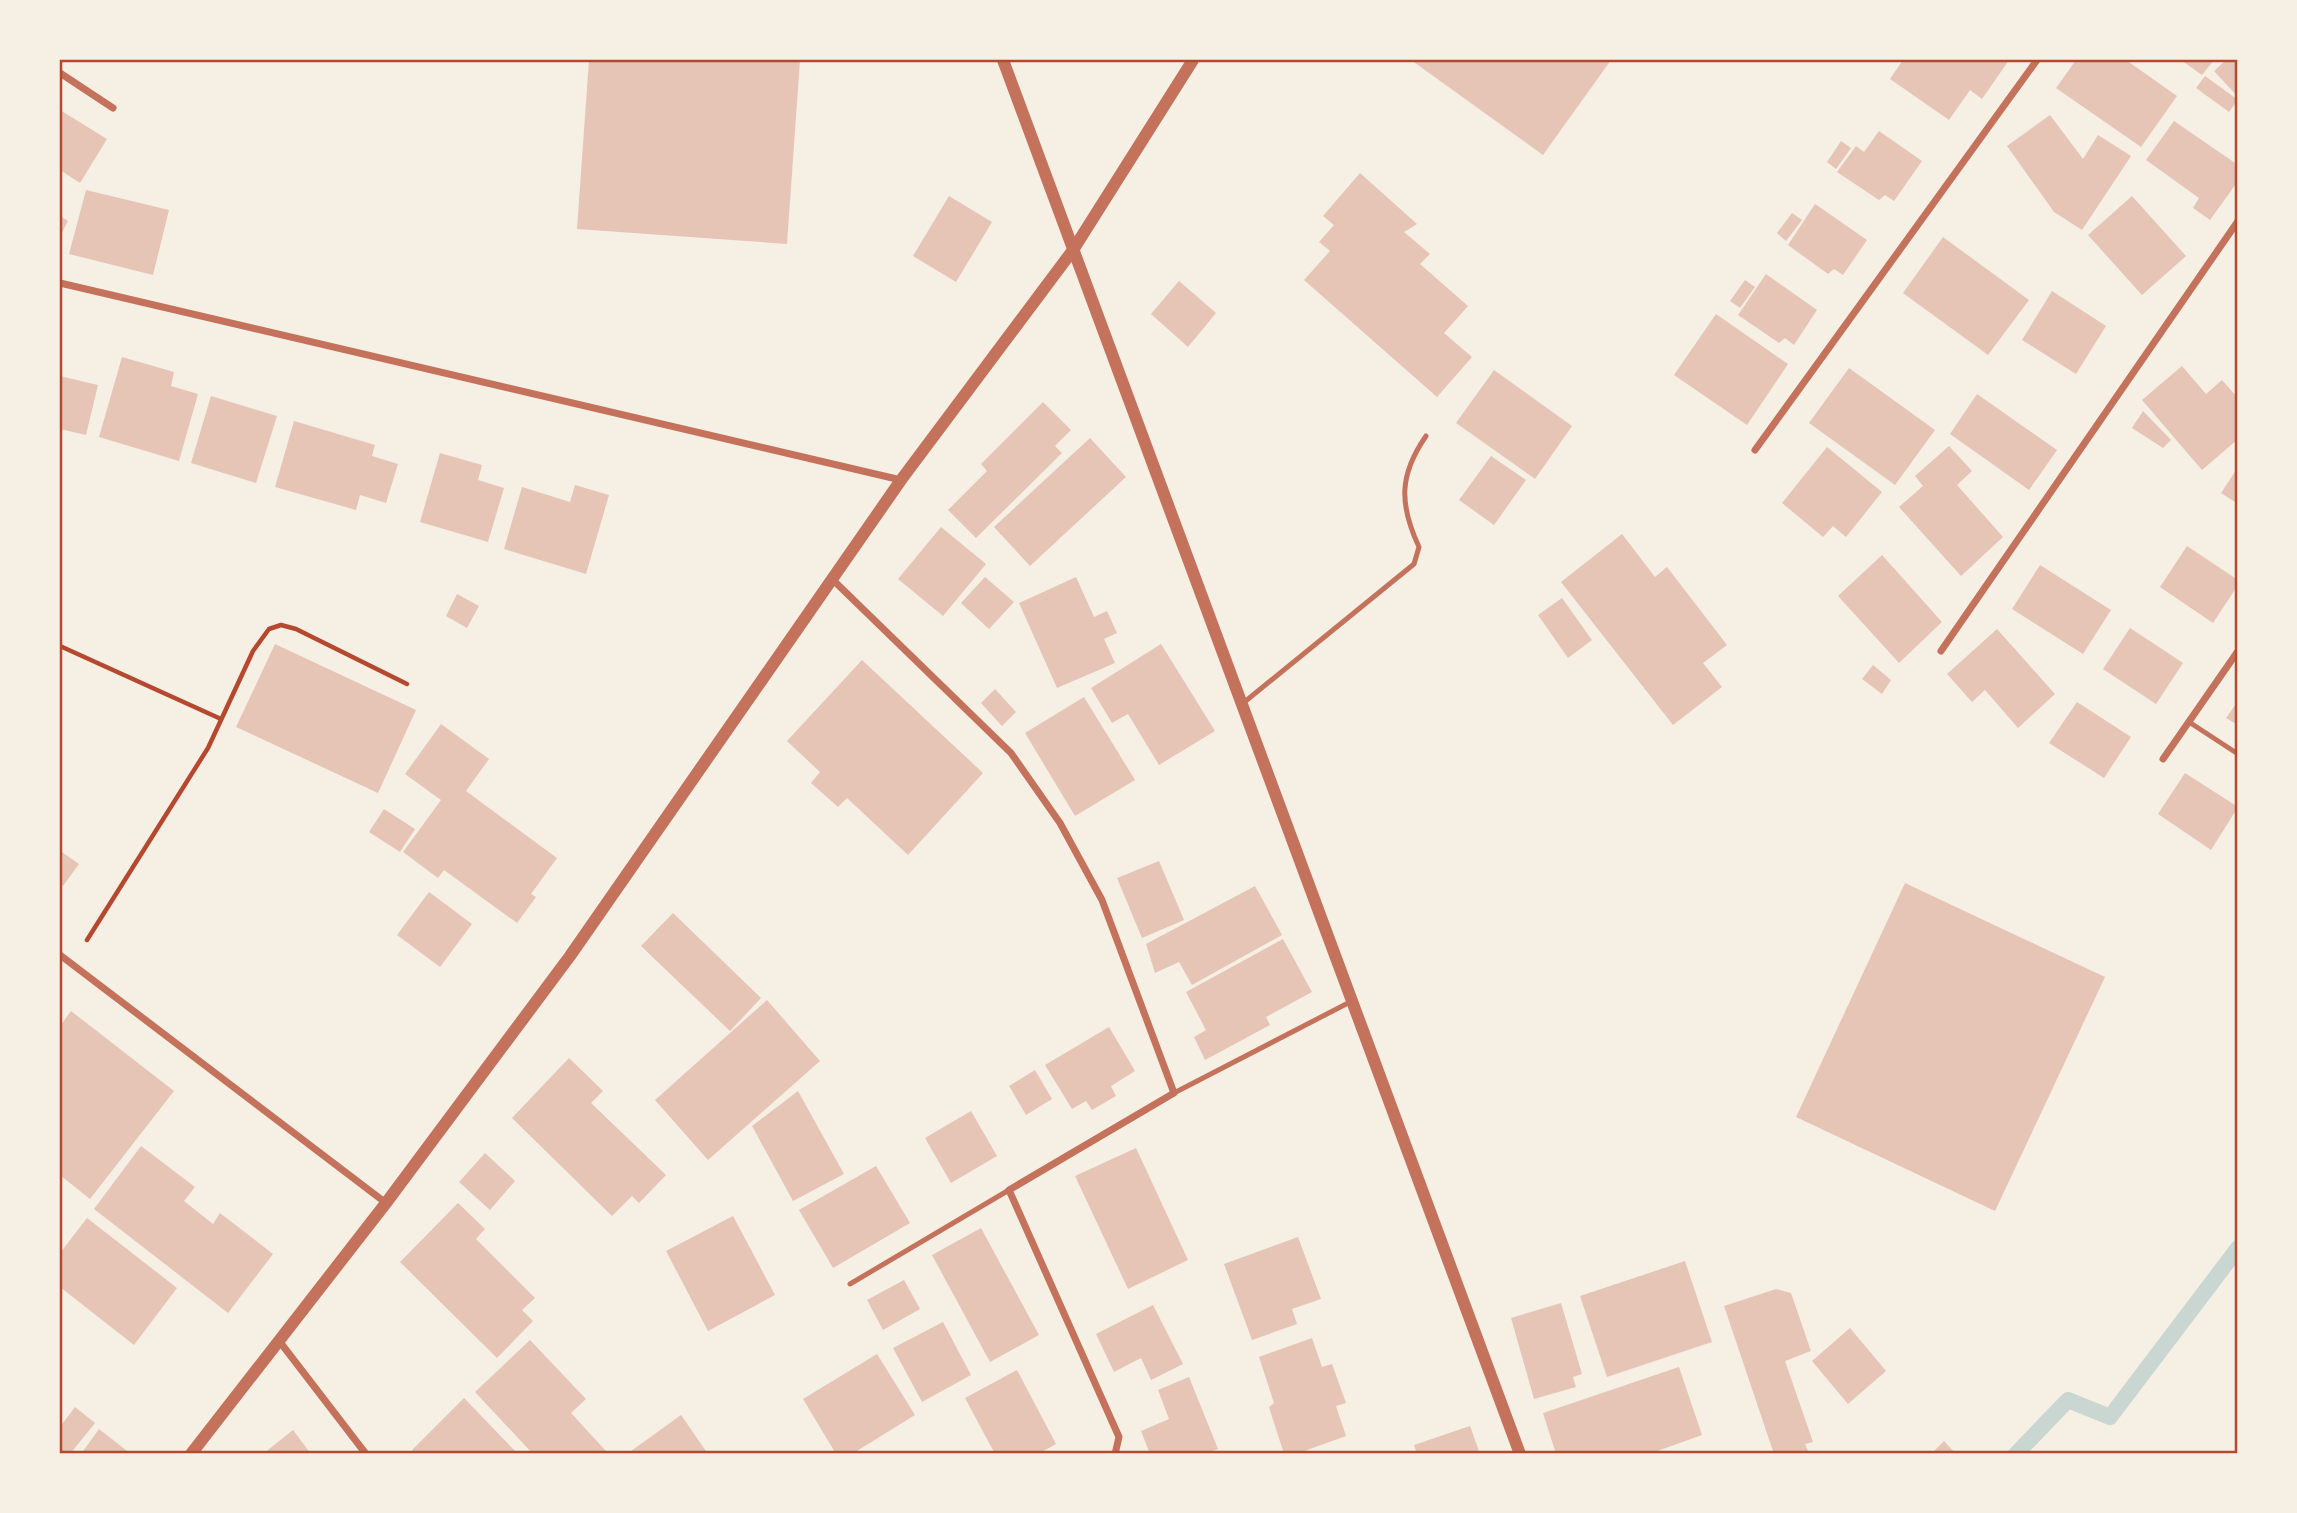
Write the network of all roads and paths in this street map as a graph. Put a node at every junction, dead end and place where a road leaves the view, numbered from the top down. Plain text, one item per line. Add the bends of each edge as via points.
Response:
1 (1003, 60) edge
2 (1193, 60) edge
3 (2037, 60) edge
4 (60, 73) edge
5 (113, 108) dead end
6 (2238, 222) edge
7 (1073, 250) junction
8 (60, 283) edge
9 (1426, 436) dead end
10 (1755, 450) dead end
11 (901, 480) junction
12 (832, 579) junction
13 (60, 646) edge
14 (1941, 650) dead end
15 (2238, 651) edge
16 (407, 684) dead end
17 (1242, 704) junction
18 (221, 719) junction
19 (2189, 722) junction
20 (2238, 754) edge
21 (2163, 759) dead end
22 (60, 955) edge
23 (71, 964) junction
24 (1352, 1000) junction
25 (1174, 1093) junction
26 (1009, 1189) junction
27 (386, 1203) junction
28 (850, 1284) dead end
29 (280, 1342) junction
30 (191, 1454) edge
31 (366, 1454) edge
32 (1115, 1454) edge
33 (1520, 1454) edge

1 - 7 street
2 - 7 street
3 - 10 street
4 - 5 street
6 - 14 street
7 - 11 street
7 - 17 street
8 - 11 street
9 - 17 lane via 1411,458 1404,490 1405,519 1419,547 1414,564
11 - 12 street
12 - 25 street via 1011,753 1060,823 1102,900
12 - 27 street via 570,956
13 - 18 path
15 - 19 street
16 - 18 path via 281,625 269,629 253,650
17 - 24 street
18 - 23 path via 208,748
19 - 20 lane
19 - 21 street
22 - 23 street
23 - 27 street
24 - 25 lane
24 - 33 street
25 - 26 street
26 - 28 lane
26 - 32 street via 1119,1437
27 - 29 street
29 - 30 street
29 - 31 street

